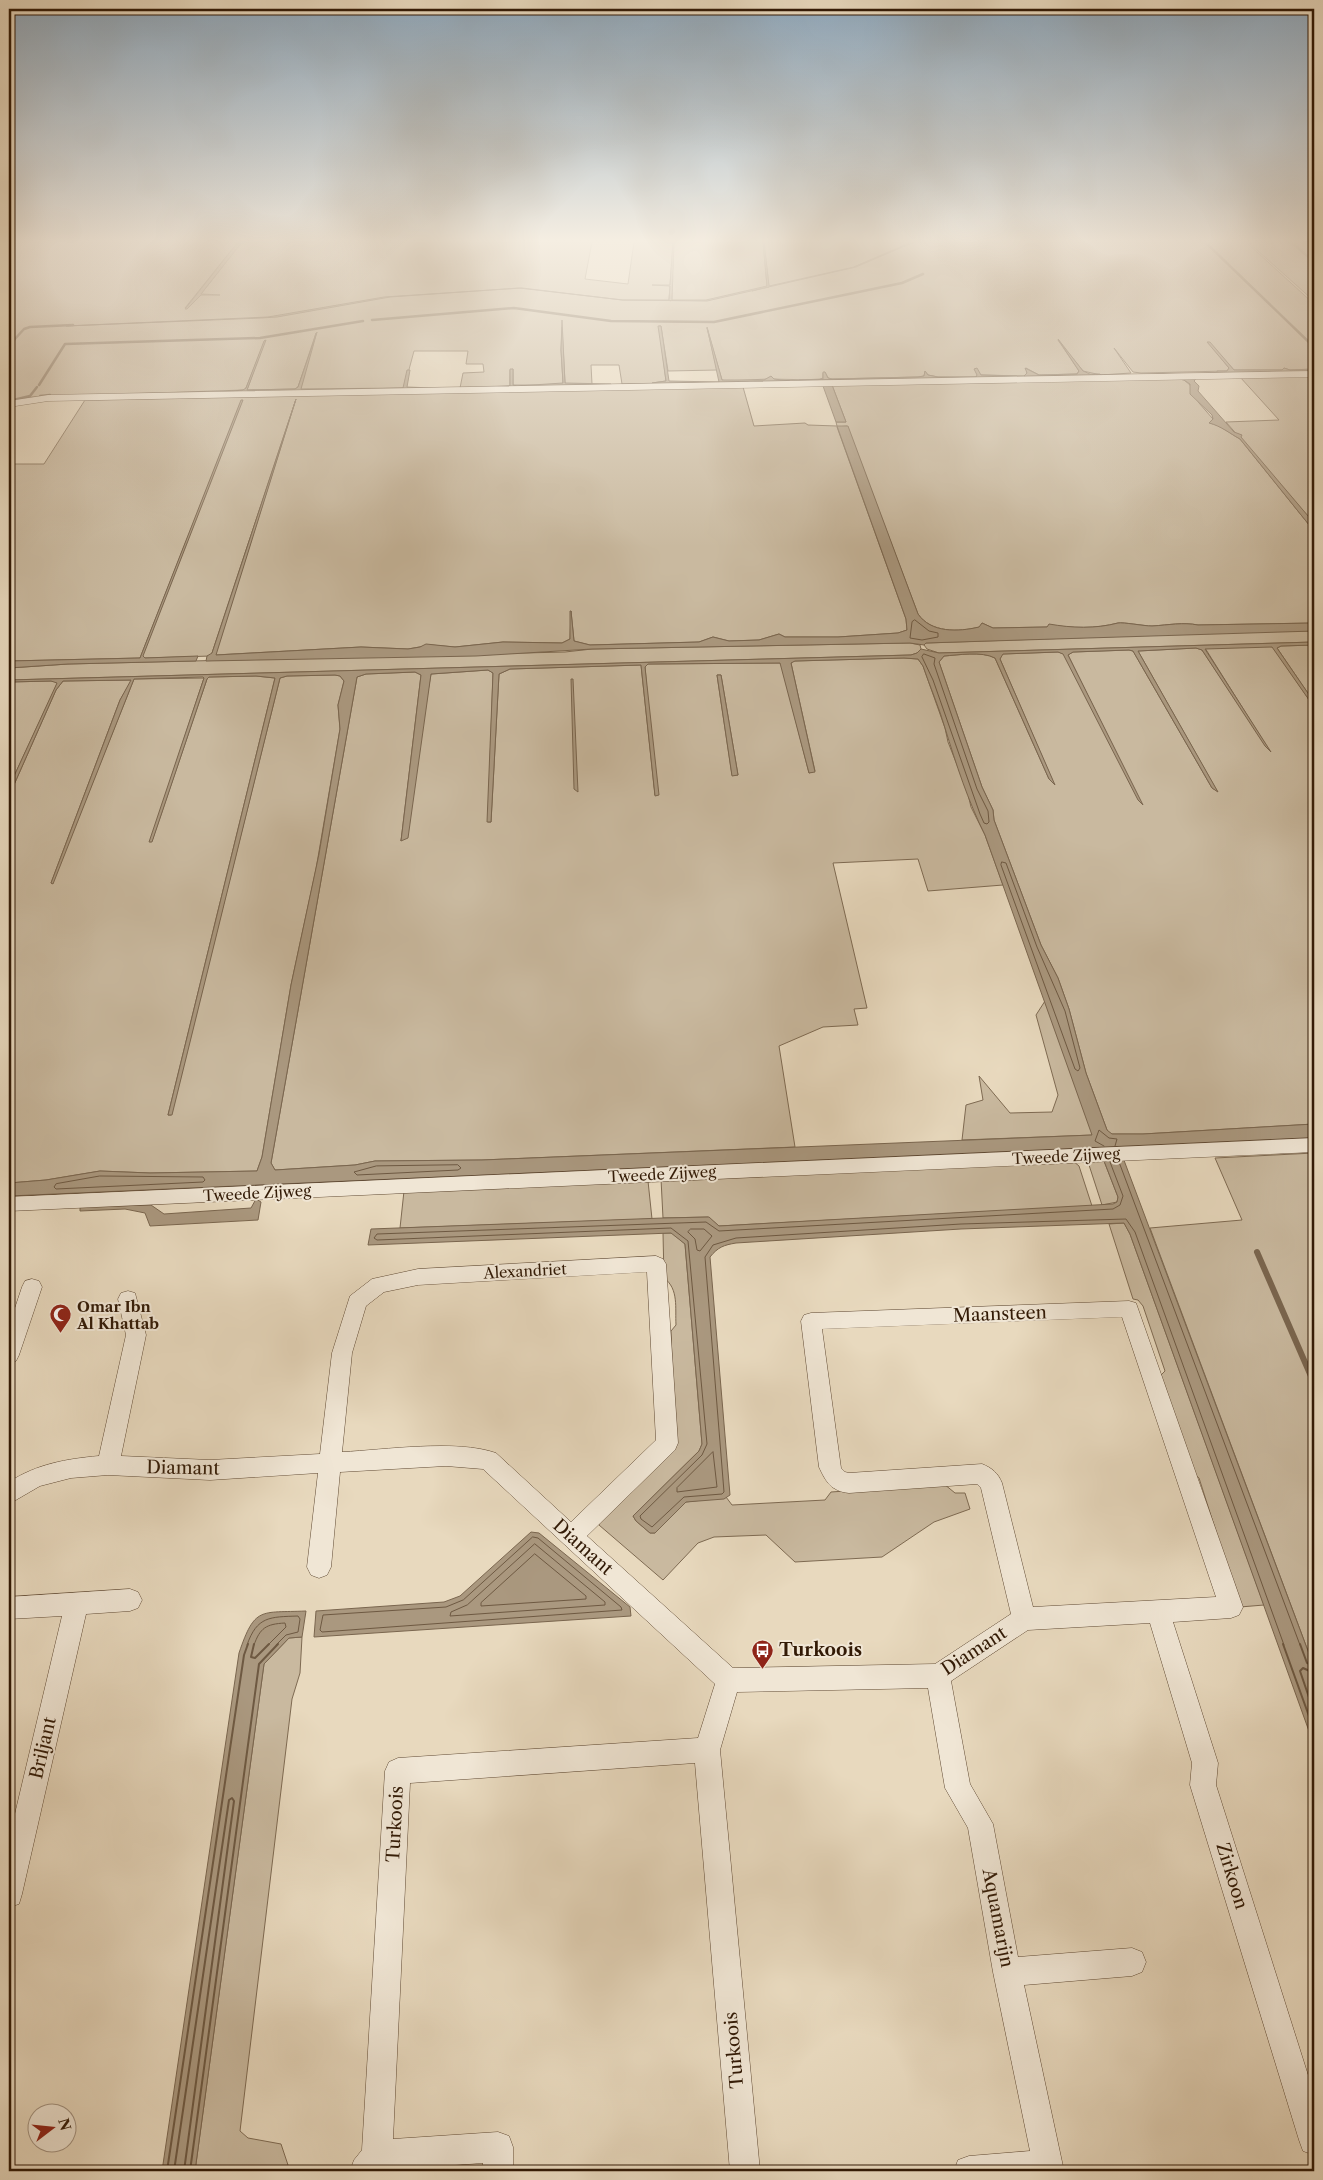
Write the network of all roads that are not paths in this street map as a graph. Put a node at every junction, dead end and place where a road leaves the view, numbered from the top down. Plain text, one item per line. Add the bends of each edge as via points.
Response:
1 (1314, 374) edge
2 (9, 404) edge
3 (1314, 1144) edge
4 (9, 1204) edge
5 (32, 1287) dead end
6 (128, 1299) dead end
7 (9, 1355) edge
8 (329, 1463) junction
9 (108, 1465) junction
10 (9, 1494) edge
11 (572, 1536) junction
12 (319, 1567) dead end
13 (130, 1600) dead end
14 (77, 1603) junction
15 (9, 1608) edge
16 (1158, 1612) junction
17 (1024, 1620) junction
18 (938, 1676) junction
19 (728, 1680) junction
20 (707, 1750) junction
21 (16, 1836) edge
22 (9, 1894) edge
23 (1132, 1962) dead end
24 (1008, 1972) junction
25 (1314, 2140) edge
26 (371, 2163) edge
27 (1048, 2168) edge
28 (498, 2171) edge
29 (744, 2171) edge
30 (969, 2171) edge

1 - 2 street via 57,397
3 - 4 street, Tweede Zijweg
5 - 7 street
6 - 9 street via 136,1335
8 - 9 street, Diamant via 210,1470
8 - 11 street, Diamant via 446,1456 488,1460
8 - 11 street, Alexandriet via 342,1353 356,1302 379,1285 418,1277 656,1264 667,1443
8 - 12 street, Alexandriet
9 - 10 street, Diamant via 71,1468 34,1478
11 - 19 street, Diamant
13 - 14 street
14 - 15 street
14 - 21 street, Briljant
16 - 17 street, Maansteen
16 - 17 street, Maansteen via 1231,1607 1129,1309 811,1321 830,1467 835,1478 840,1483 849,1483 982,1474 991,1483
16 - 25 street, Zirkoon via 1205,1764 1203,1785
17 - 18 street, Diamant
18 - 19 street, Diamant
18 - 24 street, Aquamarijn via 958,1788 980,1824
19 - 20 street, Turkoois
20 - 26 street, Turkoois via 398,1771
20 - 29 street, Turkoois
21 - 22 street, Briljant
23 - 24 street
24 - 27 street, Aquamarijn
26 - 28 street via 498,2147
27 - 30 street, Aquamarijn

